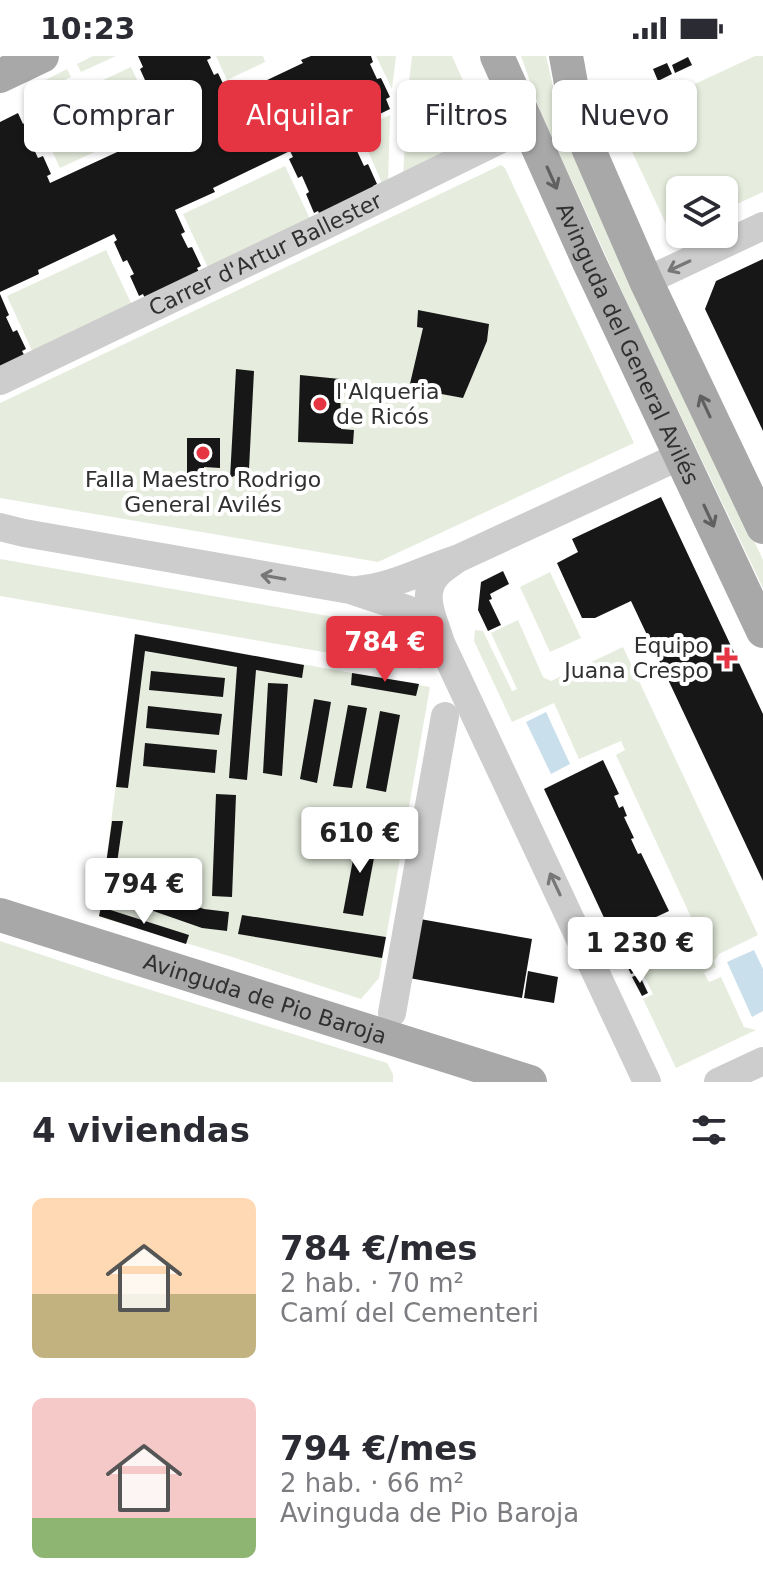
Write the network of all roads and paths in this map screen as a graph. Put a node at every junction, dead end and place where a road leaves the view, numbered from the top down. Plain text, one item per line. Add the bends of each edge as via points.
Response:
1 (42, 56) edge
2 (497, 56) edge
3 (566, 56) edge
4 (0, 76) edge
5 (508, 80) edge
6 (536, 144) edge
7 (475, 152) edge
8 (763, 226) edge
9 (646, 281) junction
10 (0, 381) edge
11 (680, 456) junction
12 (763, 527) edge
13 (8, 530) edge
14 (457, 559) junction
15 (350, 590) junction
16 (763, 631) edge
17 (441, 643) junction
18 (445, 716) dead end
19 (0, 915) edge
20 (0, 933) edge
21 (392, 1013) dead end
22 (763, 1061) edge
23 (470, 1082) edge
24 (530, 1082) edge
25 (647, 1082) edge
26 (718, 1082) edge

1 - 4 main road
2 - 5 main road, Avinguda del General Avilés
3 - 9 main road, Avinguda del General Avilés via 577,117
6 -> 11 main road, Avinguda del General Avilés
7 - 10 street, Carrer d'Artur Ballester
8 -> 9 street
12 -> 9 main road, Avinguda del General Avilés
11 - 14 street
11 -> 16 main road, Avinguda del General Avilés
15 -> 13 street
14 - 15 street via 386,586
14 - 17 street via 431,585 430,610
15 - 17 street via 407,609
25 -> 17 street
18 - 21 street
19 - 24 main road, Avinguda de Pio Baroja
20 - 23 main road, Avinguda de Pio Baroja
22 - 26 street

